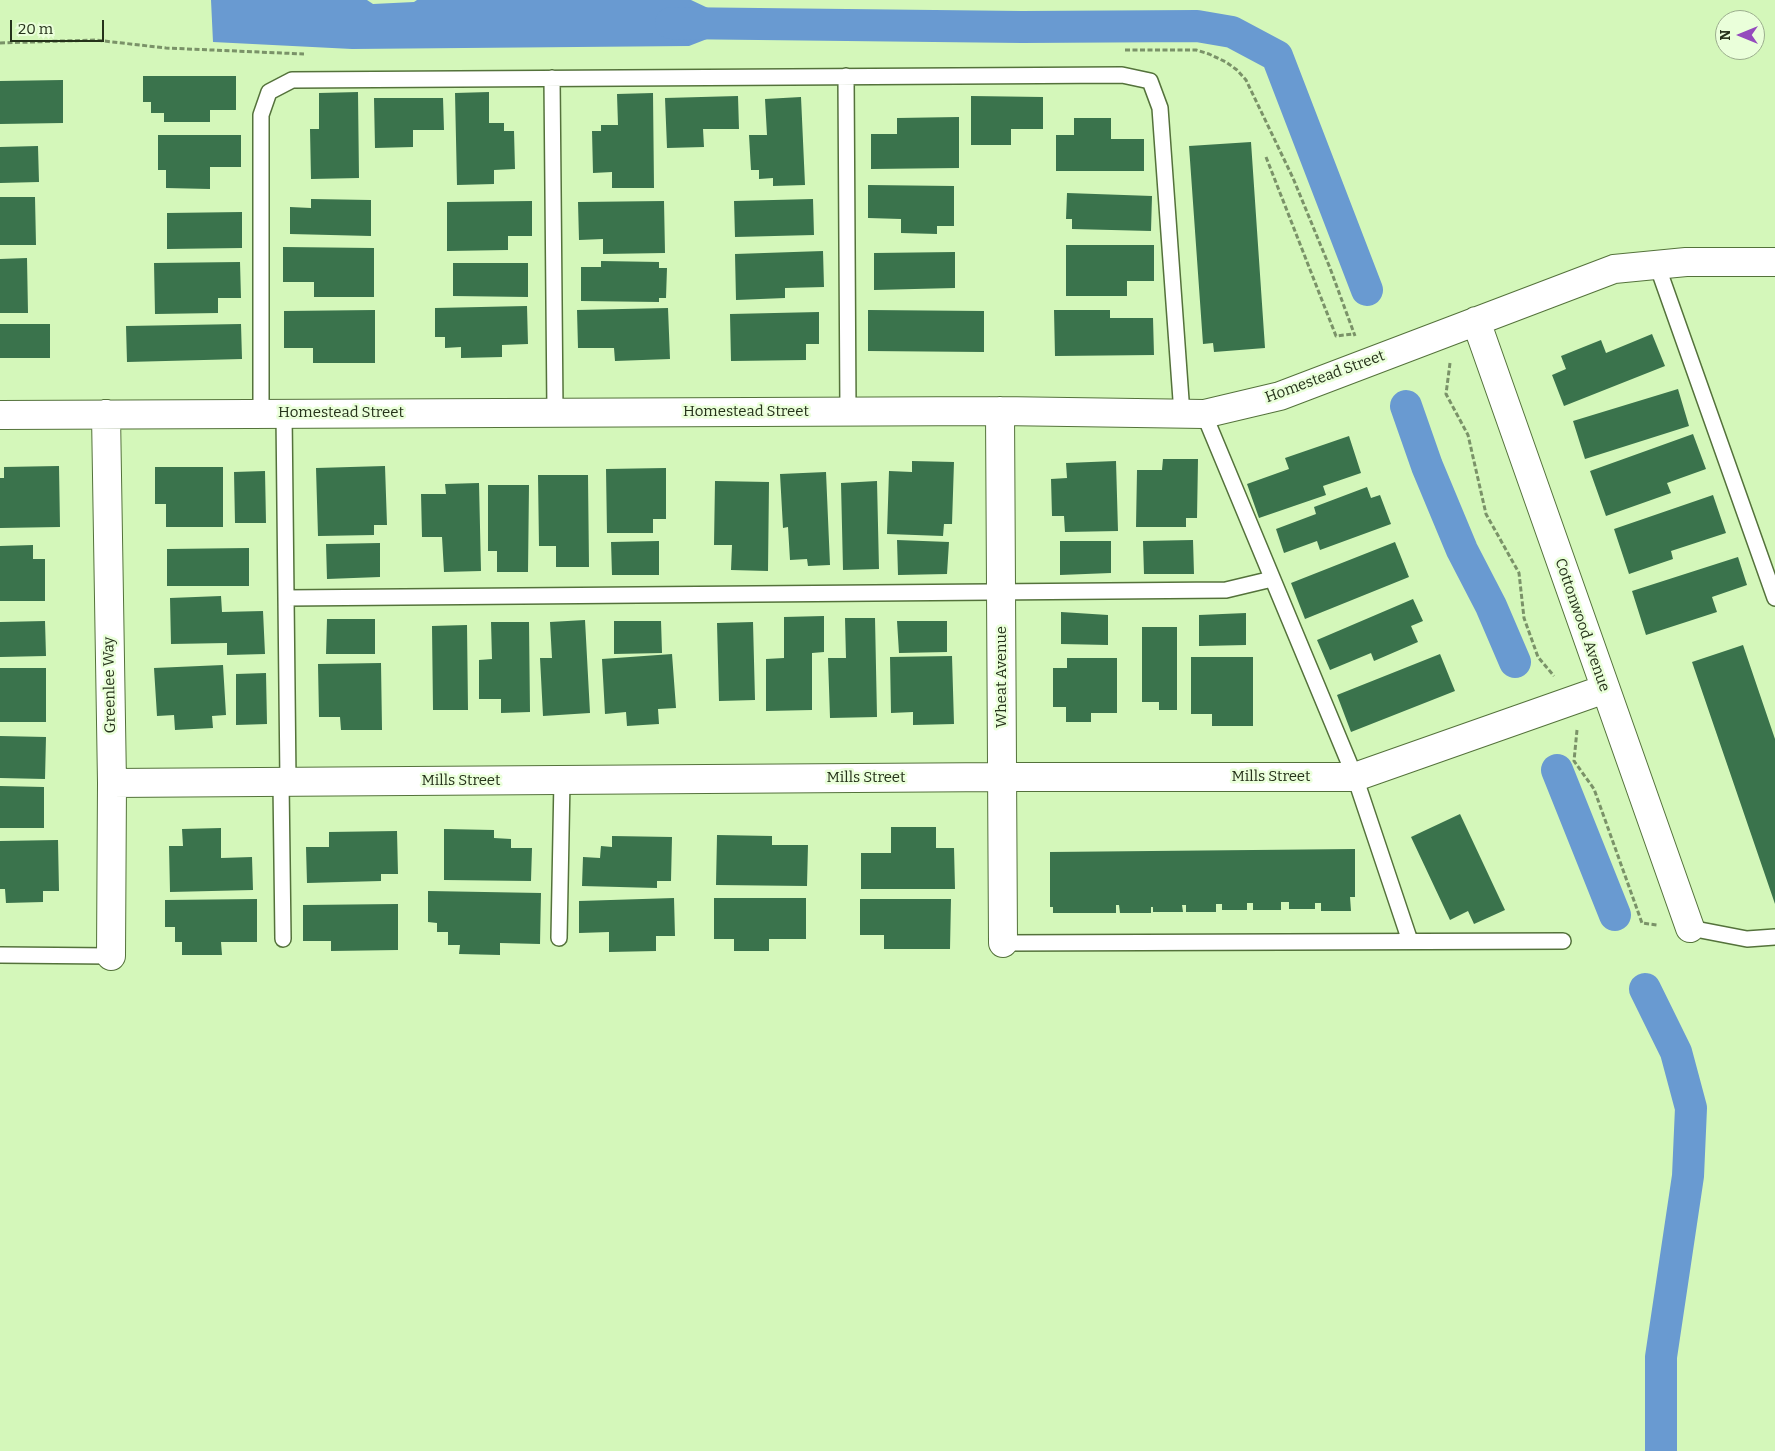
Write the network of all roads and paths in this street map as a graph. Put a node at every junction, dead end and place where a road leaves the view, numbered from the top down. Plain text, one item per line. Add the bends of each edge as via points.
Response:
1 (846, 76) junction
2 (552, 78) junction
3 (1266, 157) dead end
4 (1775, 262) edge
5 (1657, 264) junction
6 (1476, 321) junction
7 (1354, 334) dead end
8 (1450, 360) dead end
9 (1000, 411) junction
10 (555, 412) junction
11 (848, 412) junction
12 (273, 413) junction
13 (0, 414) edge
14 (106, 414) junction
15 (1193, 414) junction
16 (1272, 578) junction
17 (1002, 593) junction
18 (286, 598) junction
19 (1775, 598) edge
20 (1605, 689) junction
21 (1567, 702) junction
22 (1003, 777) junction
23 (1355, 777) junction
24 (562, 780) junction
25 (285, 782) junction
26 (112, 783) junction
27 (1642, 923) dead end
28 (1690, 928) joint
29 (1775, 937) edge
30 (283, 938) dead end
31 (559, 938) dead end
32 (1410, 941) junction
33 (1562, 941) dead end
34 (1003, 942) joint
35 (0, 955) edge
36 (110, 956) joint

1 - 2 lane
1 - 11 lane
1 - 15 lane via 1122,75 1150,81 1160,108
2 - 10 lane
2 - 12 lane via 292,80 270,92 261,115
3 - 7 path via 1336,336
4 - 5 street, Homestead Street
5 - 6 street, Homestead Street via 1614,268
5 - 19 lane
6 - 15 street, Homestead Street via 1280,396
6 - 20 street, Cottonwood Avenue
8 - 21 path via 1446,394 1468,435 1486,514 1519,572 1524,618 1538,657 1556,678
9 - 11 street, Homestead Street
9 - 15 street, Homestead Street
9 - 17 street, Wheat Avenue
10 - 11 street, Homestead Street
10 - 12 street, Homestead Street
12 - 14 street, Homestead Street
12 - 18 lane
13 - 14 street, Homestead Street
14 - 26 street, Greenlee Way
15 - 16 lane
16 - 17 lane via 1226,590
16 - 23 lane
17 - 18 lane
17 - 22 street, Wheat Avenue
18 - 25 lane
20 - 21 street, Mills Street
20 - 28 street, Cottonwood Avenue
21 - 23 street, Mills Street
21 - 27 path via 1578,733 1574,761 1594,790
22 - 23 street, Mills Street
22 - 24 street, Mills Street
22 - 34 street, Wheat Avenue
23 - 32 lane
24 - 25 street, Mills Street
24 - 31 lane
25 - 26 street, Mills Street
25 - 30 lane
26 - 36 street, Greenlee Way
28 - 29 lane via 1748,938
32 - 33 lane
32 - 34 lane
35 - 36 lane

